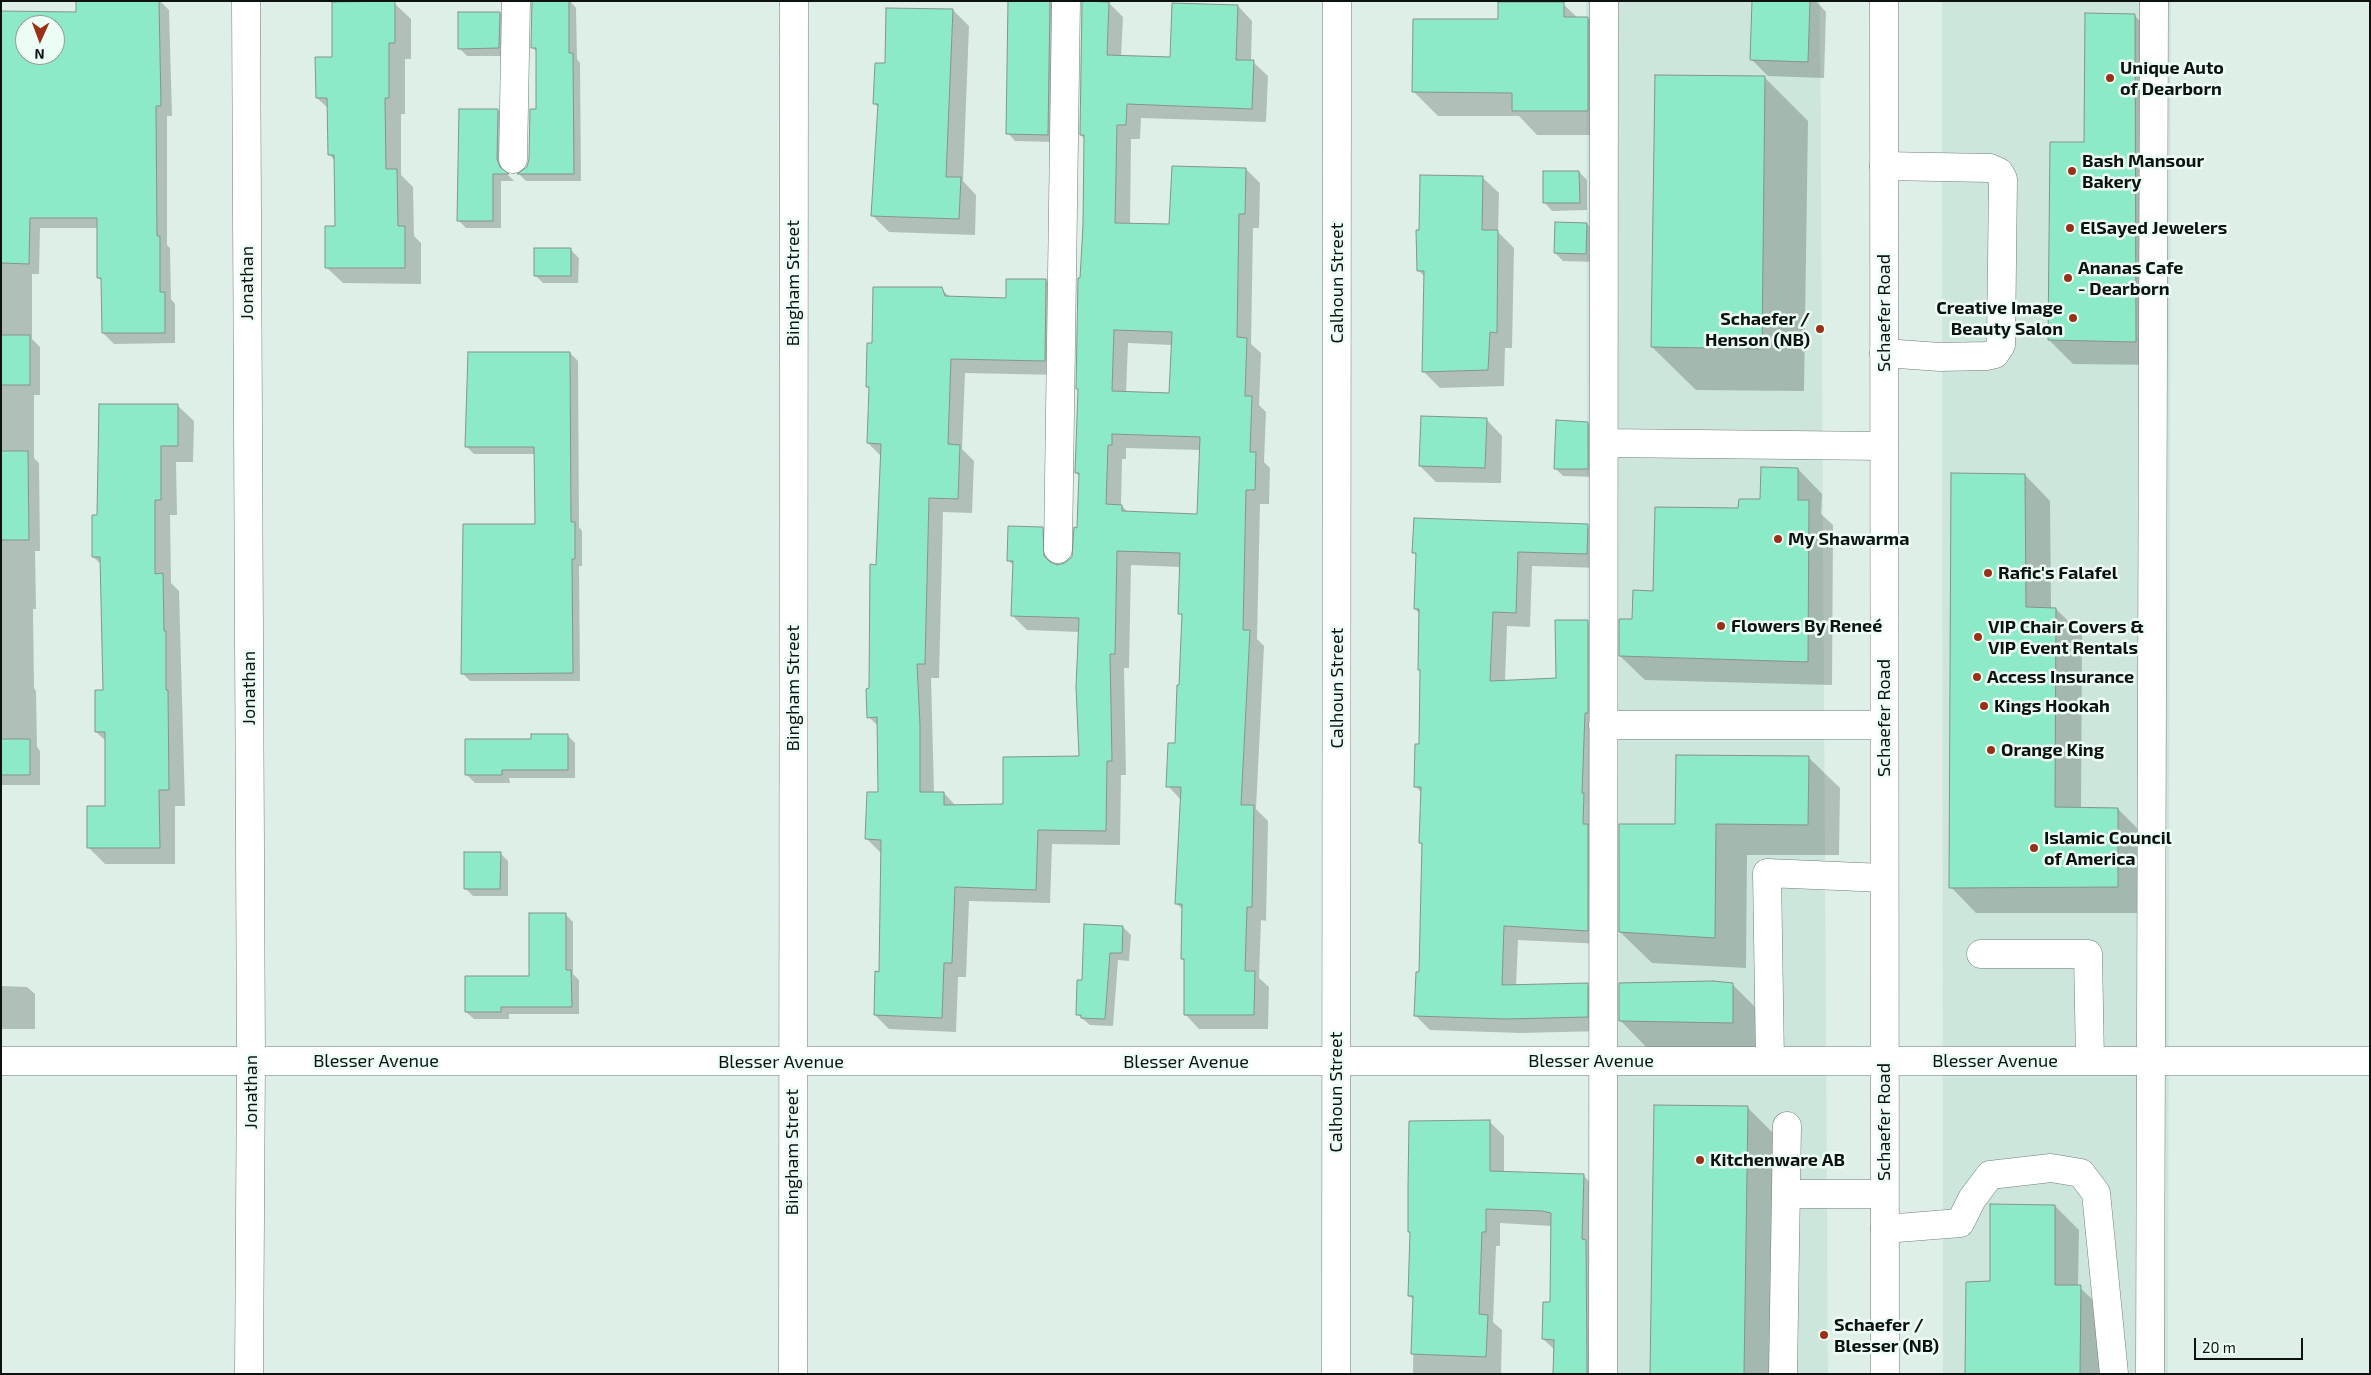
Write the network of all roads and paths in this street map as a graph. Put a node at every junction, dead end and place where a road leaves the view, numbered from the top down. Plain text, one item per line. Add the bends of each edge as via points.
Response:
1 (246, 1) edge
2 (516, 1) edge
3 (794, 1) edge
4 (1066, 1) edge
5 (1337, 1) edge
6 (1604, 1) edge
7 (1884, 1) edge
8 (2154, 1) edge
9 (513, 160) dead end
10 (1884, 166) junction
11 (1884, 353) junction
12 (1604, 443) junction
13 (1884, 446) junction
14 (1058, 548) dead end
15 (1604, 725) junction
16 (1884, 725) junction
17 (1884, 878) junction
18 (1981, 954) dead end
19 (1, 1061) edge
20 (251, 1061) junction
21 (1603, 1061) junction
22 (1770, 1061) junction
23 (1884, 1061) junction
24 (2090, 1061) junction
25 (2151, 1061) junction
26 (2370, 1061) edge
27 (792, 1062) junction
28 (1336, 1062) junction
29 (1787, 1126) dead end
30 (1787, 1194) junction
31 (1884, 1194) junction
32 (1885, 1229) junction
33 (249, 1374) edge
34 (793, 1374) edge
35 (1336, 1374) edge
36 (1603, 1374) edge
37 (1784, 1374) edge
38 (1885, 1374) edge
39 (2114, 1374) edge
40 (2150, 1374) edge

1 - 20 street, Jonathan
2 - 9 street
3 - 27 street, Bingham Street
4 - 14 street
5 - 28 street, Calhoun Street
6 - 12 street
7 - 10 street, Schaefer Road
8 - 25 street
10 - 11 street, Schaefer Road
10 - 11 street via 1990,168 2003,179 2000,345 1995,354 1940,357
11 - 13 street, Schaefer Road
12 - 13 street
12 - 15 street
13 - 16 street, Schaefer Road
15 - 16 street
15 - 21 street
16 - 17 street, Schaefer Road
17 - 22 street via 1767,873
17 - 23 street, Schaefer Road
18 - 24 street via 2088,954
19 - 20 street, Blesser Avenue
20 - 27 street, Blesser Avenue
20 - 33 street, Jonathan
21 - 22 street, Blesser Avenue
21 - 28 street, Blesser Avenue
21 - 36 street
22 - 23 street, Blesser Avenue
23 - 24 street, Blesser Avenue
23 - 31 street, Schaefer Road
24 - 25 street, Blesser Avenue
25 - 26 street, Blesser Avenue
25 - 40 street
27 - 28 street, Blesser Avenue
27 - 34 street, Bingham Street
28 - 35 street, Calhoun Street
29 - 30 street
30 - 31 street
30 - 37 street
31 - 32 street, Schaefer Road
32 - 38 street, Schaefer Road
32 - 39 street via 1960,1223 1972,1199 1990,1175 2051,1168 2081,1173 2096,1193

